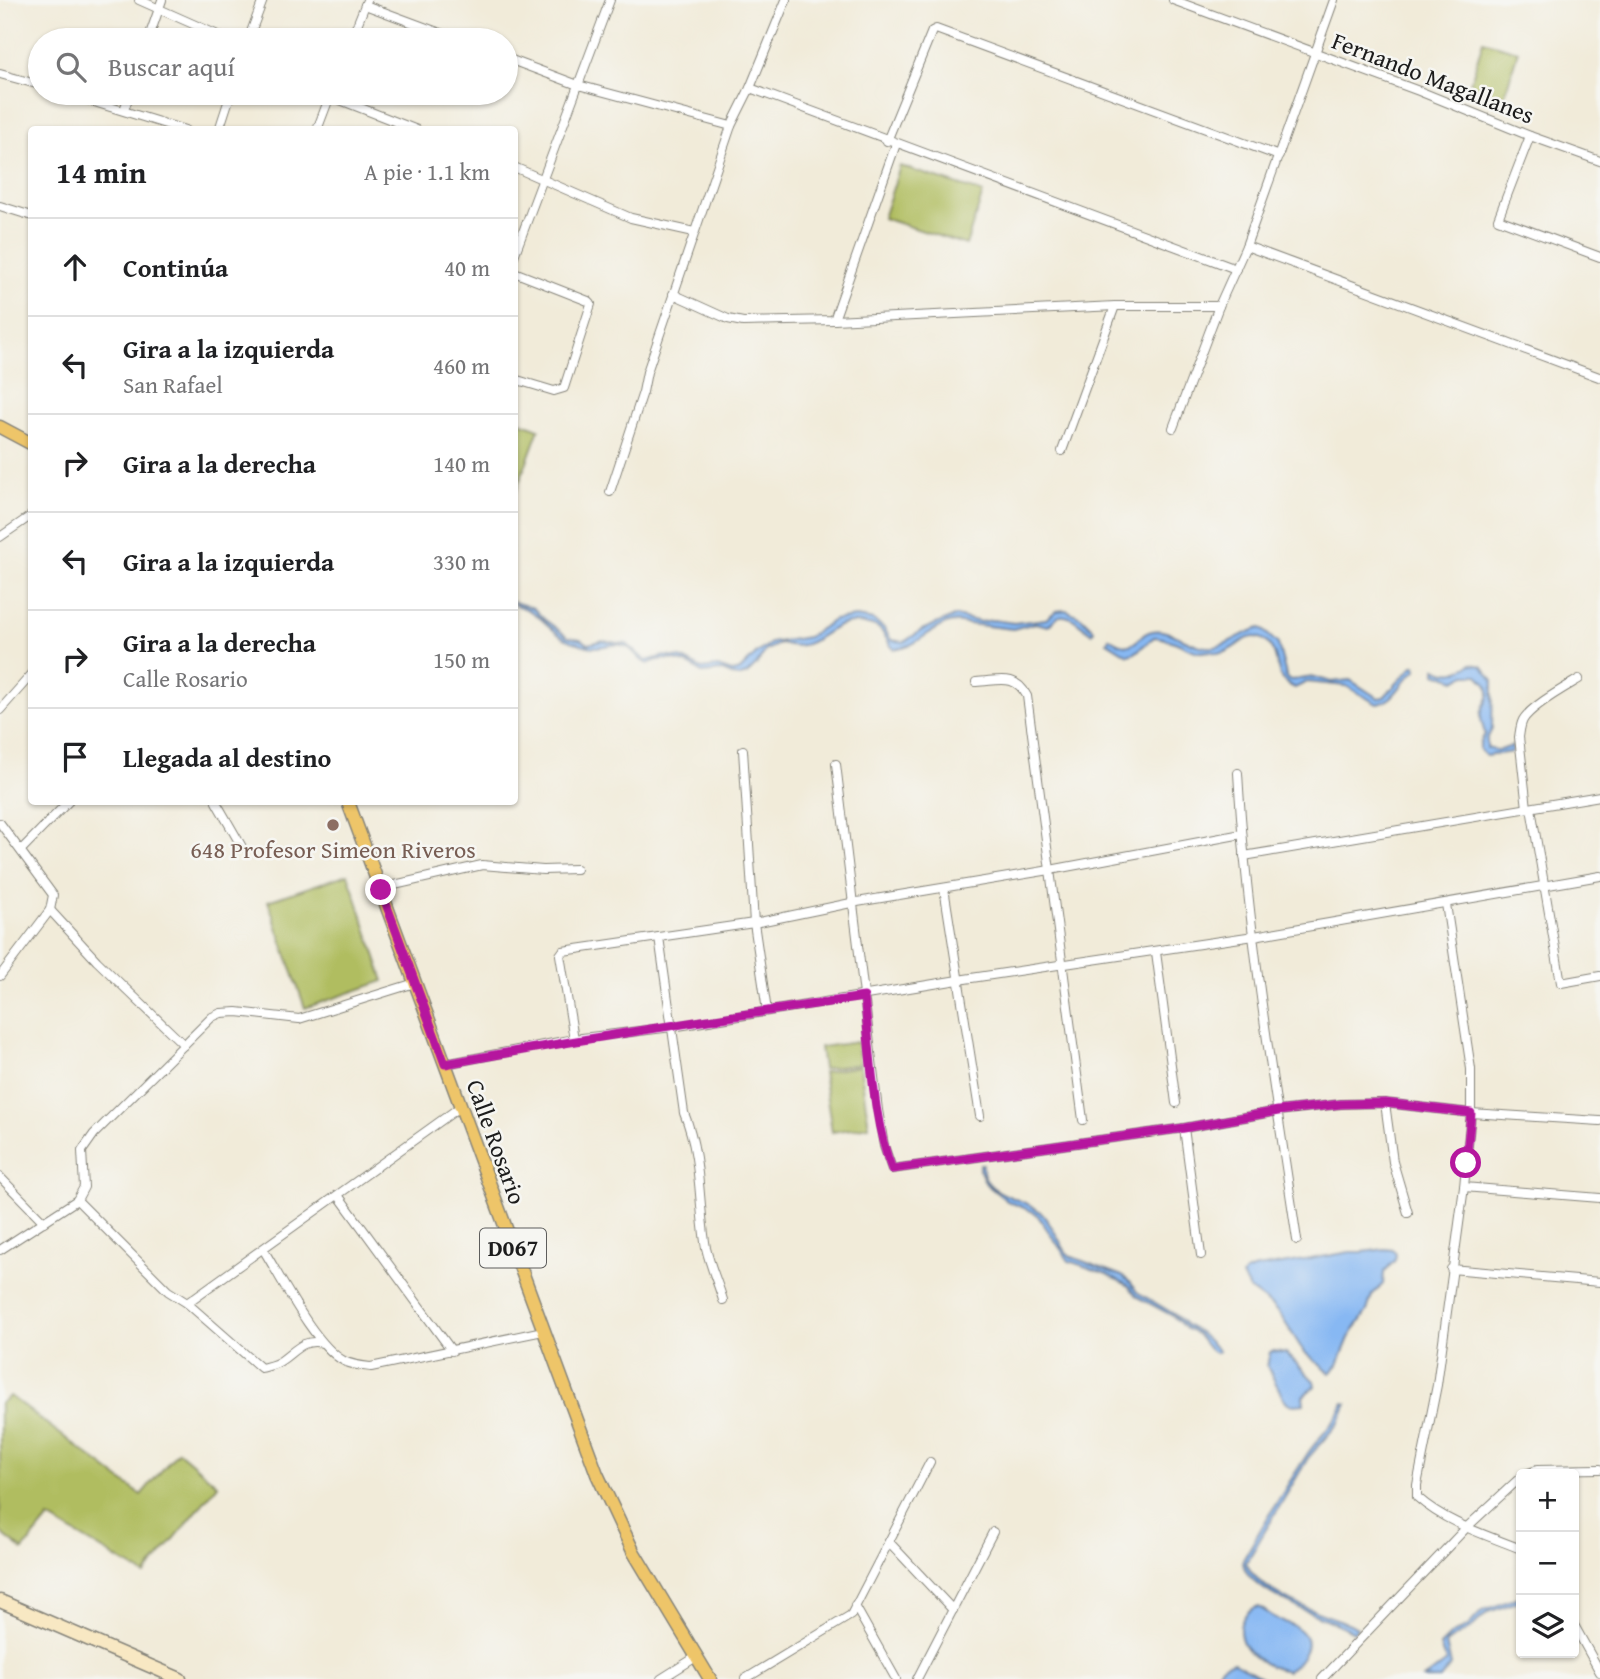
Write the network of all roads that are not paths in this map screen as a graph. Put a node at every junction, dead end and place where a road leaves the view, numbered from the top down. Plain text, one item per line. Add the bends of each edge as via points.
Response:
1 (139, 0) edge
2 (162, 0) edge
3 (263, 0) edge
4 (610, 0) edge
5 (786, 0) edge
6 (1173, 0) edge
7 (1334, 0) edge
8 (366, 3) edge
9 (159, 9) junction
10 (152, 28) edge
11 (202, 28) edge
12 (252, 28) edge
13 (356, 28) edge
14 (429, 28) edge
15 (1316, 53) junction
16 (518, 62) edge
17 (0, 74) edge
18 (28, 82) edge
19 (579, 85) junction
20 (750, 88) junction
21 (107, 105) edge
22 (126, 105) edge
23 (227, 105) edge
24 (327, 105) edge
25 (357, 105) edge
26 (124, 110) junction
27 (173, 126) edge
28 (220, 126) edge
29 (319, 126) edge
30 (407, 126) edge
31 (731, 126) junction
32 (1530, 136) junction
33 (892, 143) junction
34 (1279, 156) junction
35 (1600, 160) edge
36 (518, 168) edge
37 (544, 178) junction
38 (0, 206) edge
39 (28, 215) edge
40 (694, 232) junction
41 (518, 246) edge
42 (1246, 246) junction
43 (1600, 257) edge
44 (1236, 269) junction
45 (518, 274) edge
46 (673, 294) junction
47 (1115, 306) junction
48 (1219, 306) junction
49 (834, 320) junction
50 (1599, 377) edge
51 (518, 380) edge
52 (0, 427) edge
53 (1172, 428) dead end
54 (28, 442) edge
55 (1062, 451) dead end
56 (610, 492) dead end
57 (28, 518) edge
58 (0, 537) edge
59 (28, 678) edge
60 (1579, 679) dead end
61 (976, 682) dead end
62 (0, 710) edge
63 (743, 750) dead end
64 (836, 764) dead end
65 (1238, 773) dead end
66 (1600, 796) edge
67 (65, 805) edge
68 (218, 805) edge
69 (349, 805) edge
70 (1529, 808) junction
71 (0, 823) edge
72 (1242, 834) junction
73 (242, 847) dead end
74 (22, 849) junction
75 (1244, 856) junction
76 (576, 869) dead end
77 (1050, 870) junction
78 (1600, 876) edge
79 (1543, 885) junction
80 (381, 888) junction
81 (944, 888) junction
82 (851, 903) junction
83 (1446, 904) junction
84 (50, 909) junction
85 (754, 923) junction
86 (1254, 936) junction
87 (659, 937) junction
88 (1156, 952) junction
89 (1062, 966) junction
90 (0, 975) edge
91 (1600, 976) edge
92 (958, 980) junction
93 (415, 983) junction
94 (864, 997) junction
95 (767, 1011) junction
96 (672, 1027) junction
97 (574, 1040) junction
98 (184, 1045) junction
99 (445, 1064) junction
100 (1176, 1103) dead end
101 (1385, 1103) junction
102 (460, 1107) junction
103 (1278, 1111) junction
104 (1471, 1113) junction
105 (980, 1116) dead end
106 (1083, 1120) dead end
107 (1600, 1121) edge
108 (1184, 1128) junction
109 (0, 1177) edge
110 (1464, 1187) junction
111 (338, 1195) junction
112 (1600, 1198) edge
113 (77, 1200) junction
114 (1408, 1213) dead end
115 (44, 1222) junction
116 (1297, 1240) dead end
117 (263, 1249) junction
118 (0, 1250) edge
119 (1201, 1255) dead end
120 (1451, 1269) junction
121 (1600, 1282) edge
122 (723, 1300) dead end
123 (187, 1303) junction
124 (544, 1332) junction
125 (322, 1343) junction
126 (452, 1351) junction
127 (930, 1462) dead end
128 (1579, 1469) edge
129 (1600, 1469) edge
130 (1516, 1482) edge
131 (1467, 1527) junction
132 (993, 1532) dead end
133 (889, 1542) junction
134 (1516, 1547) edge
135 (0, 1601) edge
136 (855, 1606) junction
137 (953, 1610) junction
138 (1579, 1634) edge
139 (696, 1657) junction
140 (1600, 1672) edge
141 (180, 1679) edge
142 (660, 1679) edge
143 (709, 1679) edge
144 (746, 1679) edge
145 (896, 1679) edge
146 (917, 1679) edge
147 (1322, 1679) edge

1 - 9 street
2 - 9 street
3 - 12 street
4 - 19 street
5 - 20 street
6 - 15 street, Fernando Magallanes
7 - 15 street
8 - 13 street
8 - 14 street
9 - 10 street
9 - 11 street
15 - 32 street, Fernando Magallanes
15 - 34 street
16 - 19 street
17 - 18 street
19 - 31 street
19 - 37 street
20 - 31 street
20 - 33 street
21 - 26 street
22 - 26 street
23 - 28 street
24 - 29 street
25 - 30 street
26 - 27 street
31 - 40 street
32 - 35 street, Fernando Magallanes
32 - 43 street via 1498,219
33 - 34 street via 936,29
33 - 44 street
33 - 49 street
34 - 42 street
36 - 37 street
37 - 40 street via 631,218
37 - 41 street
38 - 39 street
40 - 46 street
42 - 44 street
42 - 50 street
44 - 48 street
45 - 51 street via 592,304 564,388 554,391
46 - 49 street via 743,322
46 - 56 street
47 - 48 street
47 - 49 street
47 - 55 street
48 - 53 street
52 - 54 main road
57 - 58 street
59 - 62 street
60 - 70 street via 1523,719 1519,737
61 - 77 street via 1015,680 1027,695
63 - 85 street
64 - 82 street
65 - 72 street
66 - 70 street
67 - 74 street
68 - 73 street
69 - 80 main road, Calle Rosario / D067
70 - 75 street
70 - 79 street
71 - 74 street
72 - 75 street
72 - 77 street
74 - 84 street via 52,890
75 - 86 street
76 - 80 street via 482,864
77 - 81 street
77 - 89 street
78 - 79 street
79 - 83 street
79 - 91 street via 1561,983
80 - 93 main road, Calle Rosario / D067
81 - 82 street
81 - 92 street
82 - 85 street
82 - 94 street
83 - 86 street
83 - 104 street via 1471,1069
84 - 90 street
84 - 98 street
85 - 87 street
85 - 95 street
86 - 88 street
86 - 103 street
87 - 96 street
87 - 97 street via 561,952
88 - 89 street
88 - 100 street
89 - 92 street
89 - 106 street
92 - 94 street
92 - 105 street
93 - 98 street via 299,1019 221,1013
93 - 99 main road, Calle Rosario / D067
94 - 95 street
94 - 108 street via 878,1110 892,1169
95 - 96 street
96 - 97 street
96 - 122 street via 684,1113 697,1157 707,1249
97 - 99 street
98 - 113 street via 88,1142 82,1151 84,1187
99 - 102 main road, Calle Rosario / D067
101 - 103 street
101 - 104 street
101 - 114 street via 1393,1161
102 - 111 street
102 - 124 main road, Calle Rosario / D067
103 - 108 street
103 - 116 street
104 - 107 street
104 - 110 street
108 - 119 street
109 - 115 street
110 - 112 street
110 - 120 street
111 - 117 street
111 - 126 street
113 - 115 street
113 - 123 street via 168,1291
115 - 118 street
117 - 123 street
117 - 125 street
120 - 121 street
120 - 131 street via 1417,1497
123 - 125 street via 261,1368 279,1362 304,1343
124 - 126 street
124 - 139 main road, Calle Rosario / D067 via 612,1510
125 - 126 street via 343,1361 363,1366
127 - 133 street
128 - 129 street
130 - 131 street
131 - 134 street
131 - 147 street
132 - 137 street
133 - 136 street
133 - 137 street
135 - 141 street
136 - 144 street via 848,1618
136 - 145 street
137 - 146 street
138 - 140 street
139 - 142 street
139 - 143 main road, Calle Rosario / D067

